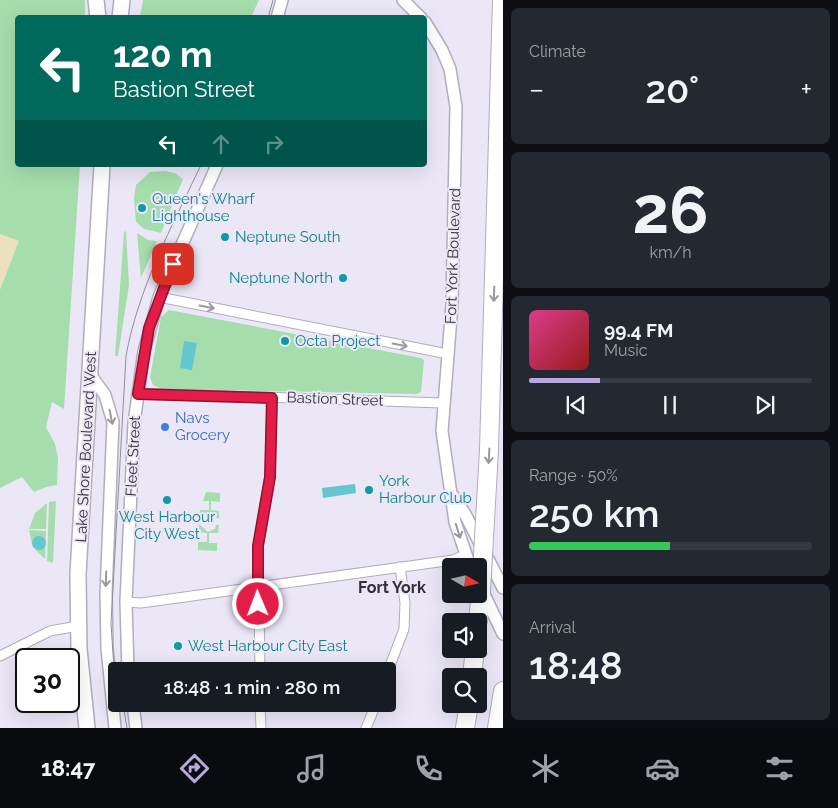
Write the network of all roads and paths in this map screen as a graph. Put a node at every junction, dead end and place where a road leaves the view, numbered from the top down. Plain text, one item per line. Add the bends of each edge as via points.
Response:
1 (96, 0) edge
2 (122, 0) edge
3 (282, 0) edge
4 (403, 0) edge
5 (502, 0) edge
6 (98, 15) edge
7 (120, 15) edge
8 (278, 15) edge
9 (418, 15) edge
10 (427, 25) edge
11 (102, 167) edge
12 (216, 167) edge
13 (159, 297) junction
14 (448, 354) junction
15 (90, 374) junction
16 (138, 394) junction
17 (272, 398) junction
18 (442, 403) junction
19 (452, 495) junction
20 (465, 555) junction
21 (466, 558) edge
22 (400, 567) junction
23 (257, 586) junction
24 (503, 588) edge
25 (126, 602) junction
26 (488, 602) edge
27 (479, 613) edge
28 (78, 626) junction
29 (503, 634) edge
30 (0, 656) edge
31 (128, 662) edge
32 (260, 662) edge
33 (391, 662) edge
34 (503, 691) edge
35 (134, 712) edge
36 (260, 712) edge
37 (373, 712) edge
38 (467, 713) edge
39 (87, 728) edge
40 (115, 728) edge
41 (136, 728) edge
42 (261, 728) edge
43 (366, 728) edge
44 (465, 728) edge
45 (497, 728) edge

1 - 6 highway
2 - 7 highway
3 - 8 street
4 - 9 street
5 -> 27 highway, bridge via 490,450
10 - 14 street, Fort York Boulevard via 450,69 456,107
11 - 15 highway, Lake Shore Boulevard West
12 - 13 street, Fleet Street
13 -> 14 street
13 - 16 street, Fleet Street via 144,351
14 - 18 street, Fort York Boulevard
15 - 28 highway, Lake Shore Boulevard West
15 -> 40 street, Fleet Street via 105,395 113,422 106,594 107,648
16 - 17 street, Bastion Street
16 - 25 street, Fleet Street
17 - 18 street, Bastion Street
17 - 23 street via 270,477 258,546
18 - 19 street, Fort York Boulevard via 444,460
19 -> 20 street, Fort York Boulevard via 455,522
19 - 24 street, Fort York Boulevard
20 - 21 street, Fort York Boulevard
20 - 22 street via 452,560
22 - 23 street
22 - 33 street via 406,603 404,629
23 - 25 street via 141,603
23 - 32 street
25 - 31 street, Fleet Street
26 - 29 street
28 - 30 street via 50,631
28 - 39 highway, Lake Shore Boulevard West
34 - 45 highway
35 - 41 street
36 - 42 street
37 - 43 street
38 - 44 highway

